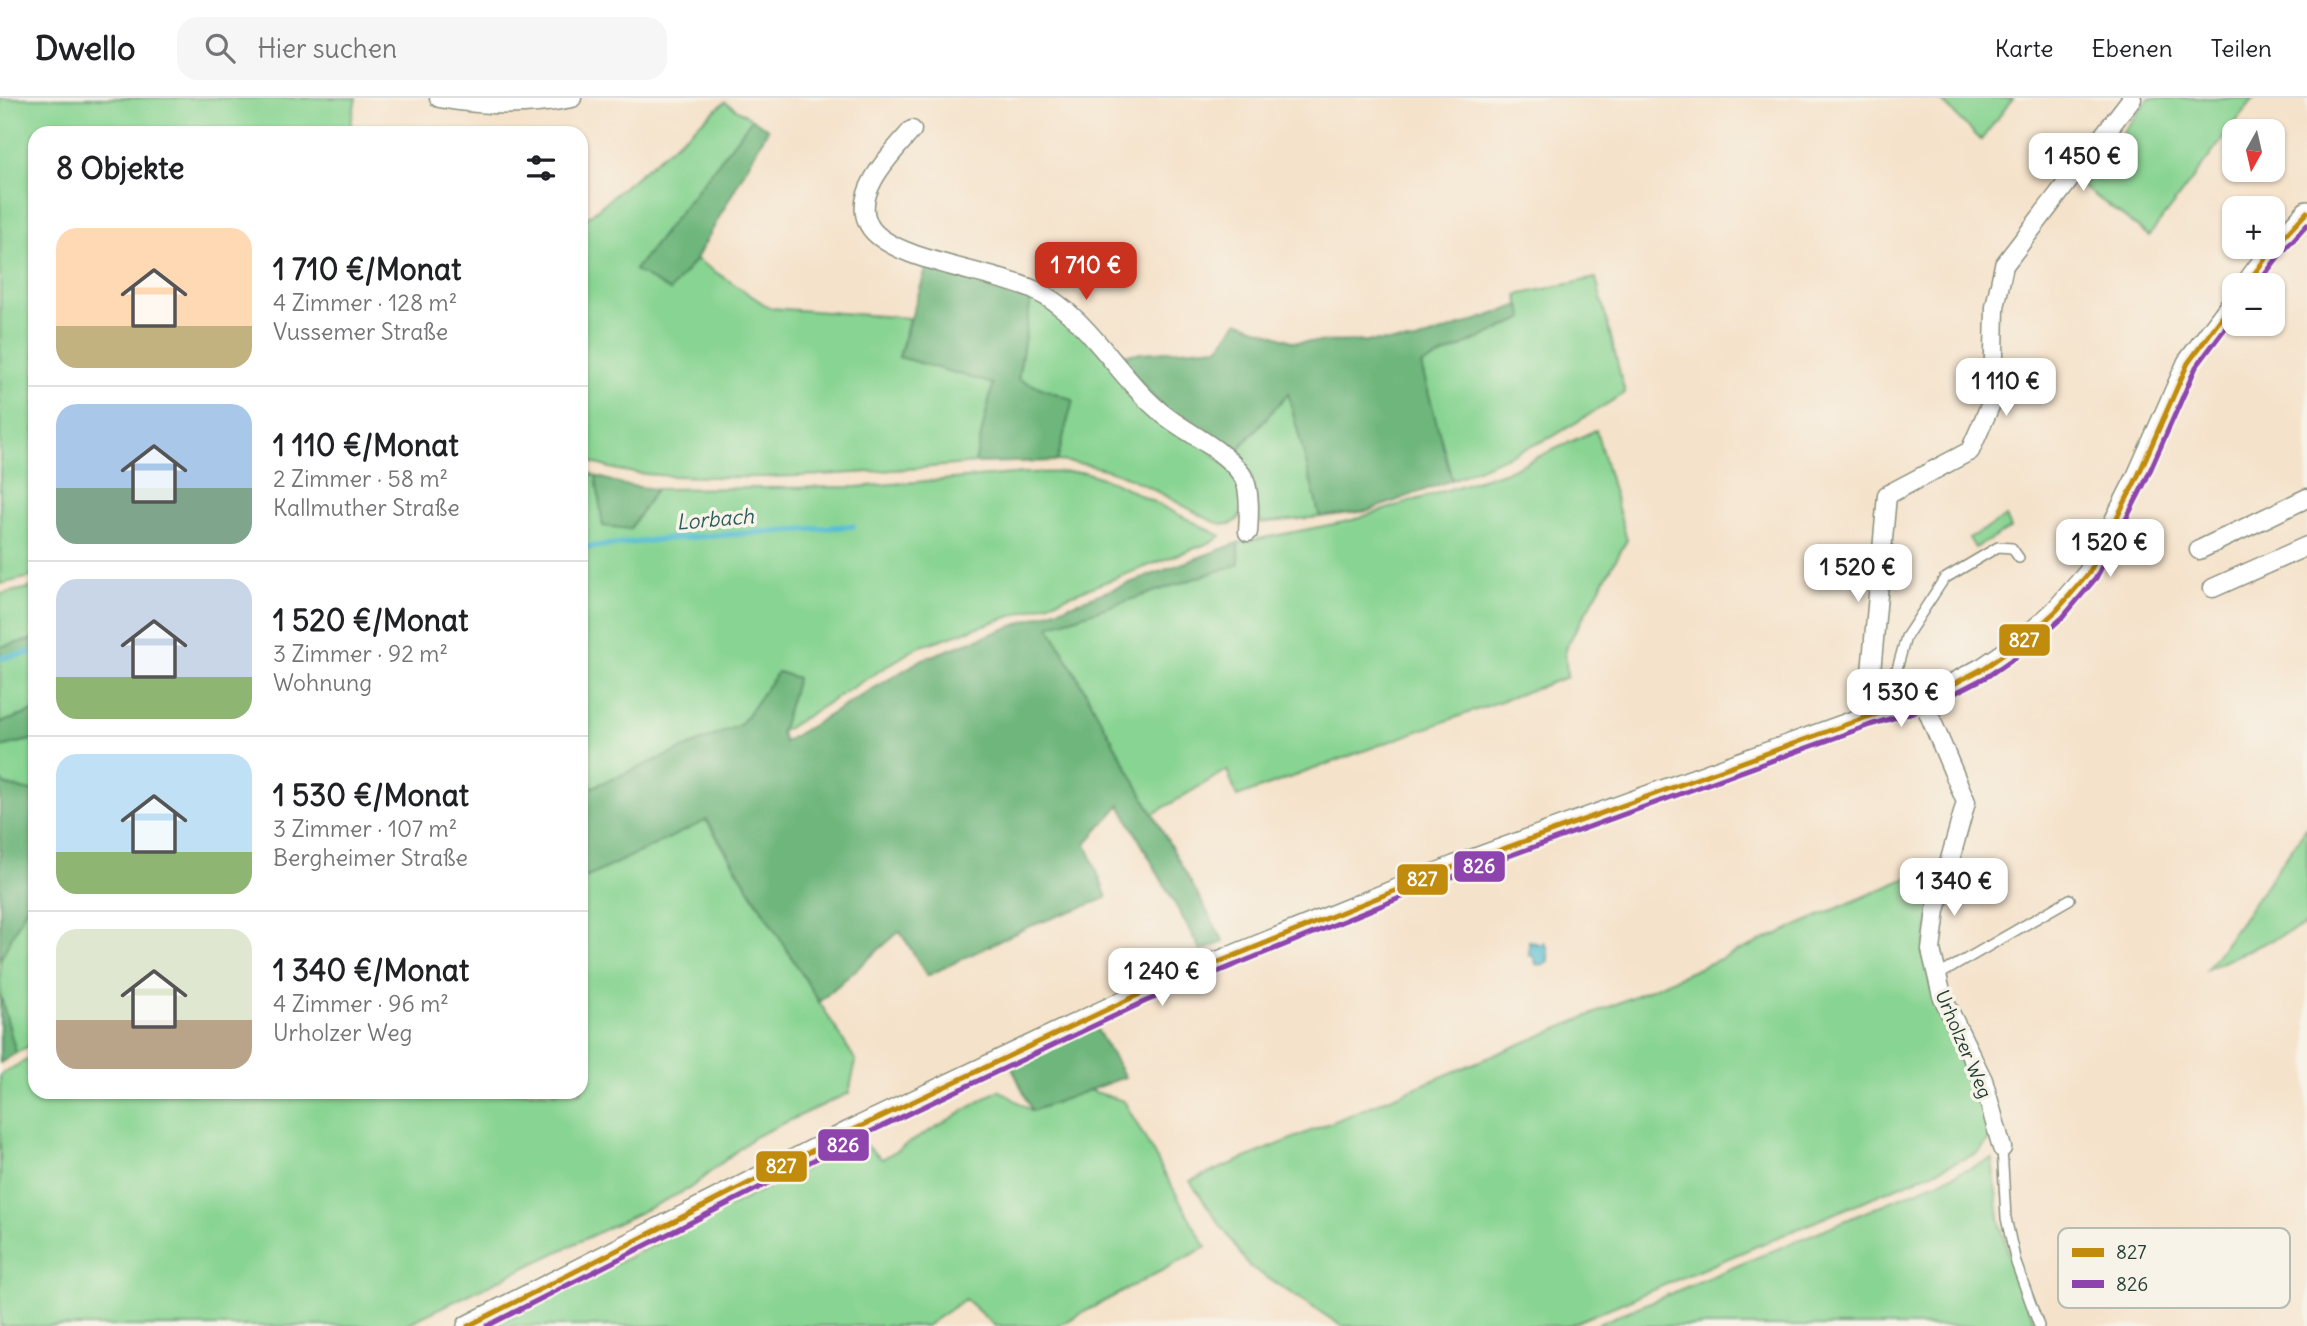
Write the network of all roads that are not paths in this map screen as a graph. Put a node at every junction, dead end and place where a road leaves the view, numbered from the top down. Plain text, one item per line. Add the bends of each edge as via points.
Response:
1 (439, 98) edge
2 (572, 98) edge
3 (2132, 98) edge
4 (912, 130) dead end
5 (2307, 212) edge
6 (2255, 273) edge
7 (2222, 317) edge
8 (2307, 498) edge
9 (1248, 532) dead end
10 (2307, 546) edge
11 (2199, 550) dead end
12 (2019, 558) dead end
13 (2213, 588) dead end
14 (1870, 691) junction
15 (1923, 700) junction
16 (1867, 717) junction
17 (2070, 899) dead end
18 (1937, 976) junction
19 (2002, 1148) joint
20 (468, 1326) edge
21 (2039, 1326) edge

1 - 2 street via 536,105
3 - 14 street via 2004,265 1995,307 1993,399 1970,451 1887,495
4 - 9 street via 873,176 865,208 868,224 878,237 929,259 1034,290 1068,310 1165,415 1227,459 1244,477 1250,509
5 - 6 street
7 - 15 street via 2188,363 2090,573 2022,642
8 - 11 street
10 - 13 street
12 - 14 lane via 2012,548 1998,547 1944,579 1906,637 1896,669
14 - 16 street
15 - 16 street
15 - 18 street, Urholzer Weg via 1966,802 1936,910 1931,950
16 - 20 street via 1456,866 1142,993 849,1132
17 - 18 lane
18 - 19 street, Urholzer Weg via 1942,996 1983,1080
19 - 21 lane via 2006,1218 2015,1263

